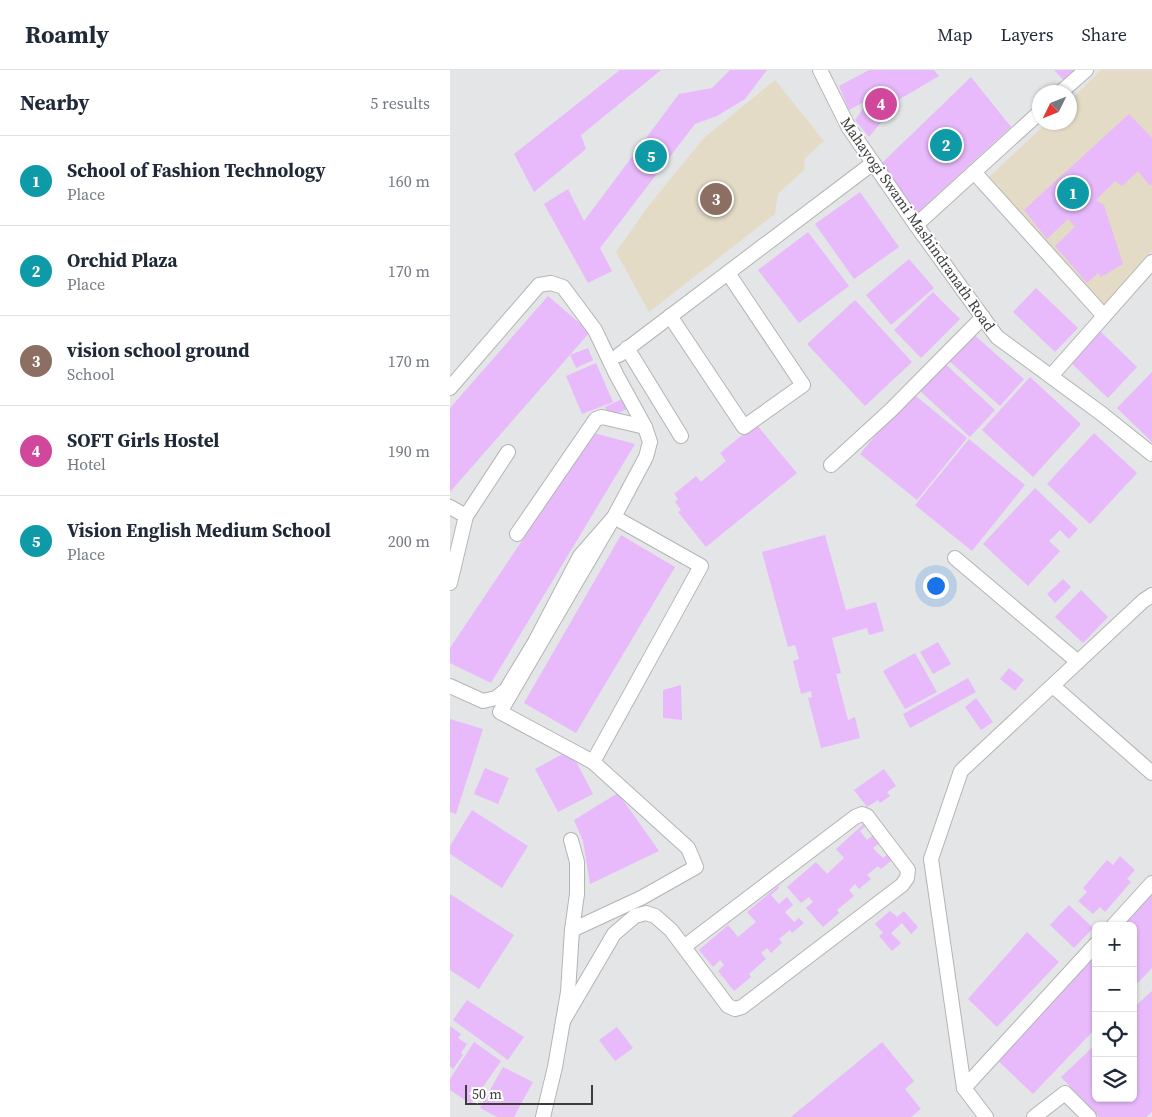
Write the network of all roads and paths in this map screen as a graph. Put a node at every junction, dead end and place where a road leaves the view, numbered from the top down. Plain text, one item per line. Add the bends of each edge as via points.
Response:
1 (820, 70) edge
2 (1086, 70) edge
3 (1069, 85) edge
4 (1032, 119) edge
5 (873, 163) junction
6 (974, 172) junction
7 (916, 226) junction
8 (1152, 262) edge
9 (728, 272) junction
10 (670, 316) junction
11 (1104, 316) junction
12 (983, 317) junction
13 (1050, 376) junction
14 (450, 388) edge
15 (645, 427) junction
16 (681, 436) dead end
17 (508, 452) dead end
18 (1152, 454) edge
19 (831, 465) dead end
20 (450, 507) edge
21 (466, 516) junction
22 (614, 517) junction
23 (517, 534) dead end
24 (955, 558) dead end
25 (450, 583) edge
26 (1152, 595) edge
27 (1078, 662) junction
28 (450, 686) edge
29 (1053, 686) junction
30 (593, 762) junction
31 (1152, 773) edge
32 (571, 840) dead end
33 (1152, 883) edge
34 (1117, 922) edge
35 (572, 930) junction
36 (684, 946) junction
37 (1092, 948) edge
38 (563, 1021) junction
39 (964, 1088) junction
40 (544, 1117) edge
41 (986, 1117) edge
42 (1034, 1117) edge
43 (1089, 1117) edge

1 - 5 street, Mahayogi Swami Mashindranath Road via 849,128
2 - 3 street
4 - 6 street
5 - 7 street, Mahayogi Swami Mashindranath Road
5 - 9 street
6 - 7 street
6 - 11 street
7 - 12 street, Mahayogi Swami Mashindranath Road
8 - 11 street
9 - 10 street
9 - 10 street via 804,385 744,428
10 - 16 street via 623,352
11 - 13 street
12 - 13 street, Mahayogi Swami Mashindranath Road via 997,337
12 - 19 street
13 - 18 street, Mahayogi Swami Mashindranath Road
14 - 15 street via 539,285 550,283 563,287 595,330
15 - 22 street via 650,442 646,457
15 - 23 street via 596,418
17 - 21 street
20 - 21 street
21 - 25 street
22 - 28 street via 580,556 506,690 496,698 483,700
22 - 30 street via 701,566
22 - 30 street via 500,712
24 - 27 street
26 - 27 street
27 - 29 street
29 - 31 street
29 - 39 street via 961,771 931,859
30 - 35 street via 688,848 696,867 641,898
32 - 35 street via 577,862
33 - 34 street
35 - 38 street
36 - 36 street via 728,1006 742,1007 902,885 908,870 868,816 862,814
36 - 38 street via 655,916 646,913 635,916 614,934
37 - 39 street
38 - 40 street
39 - 41 street
42 - 43 street via 1065,1093

